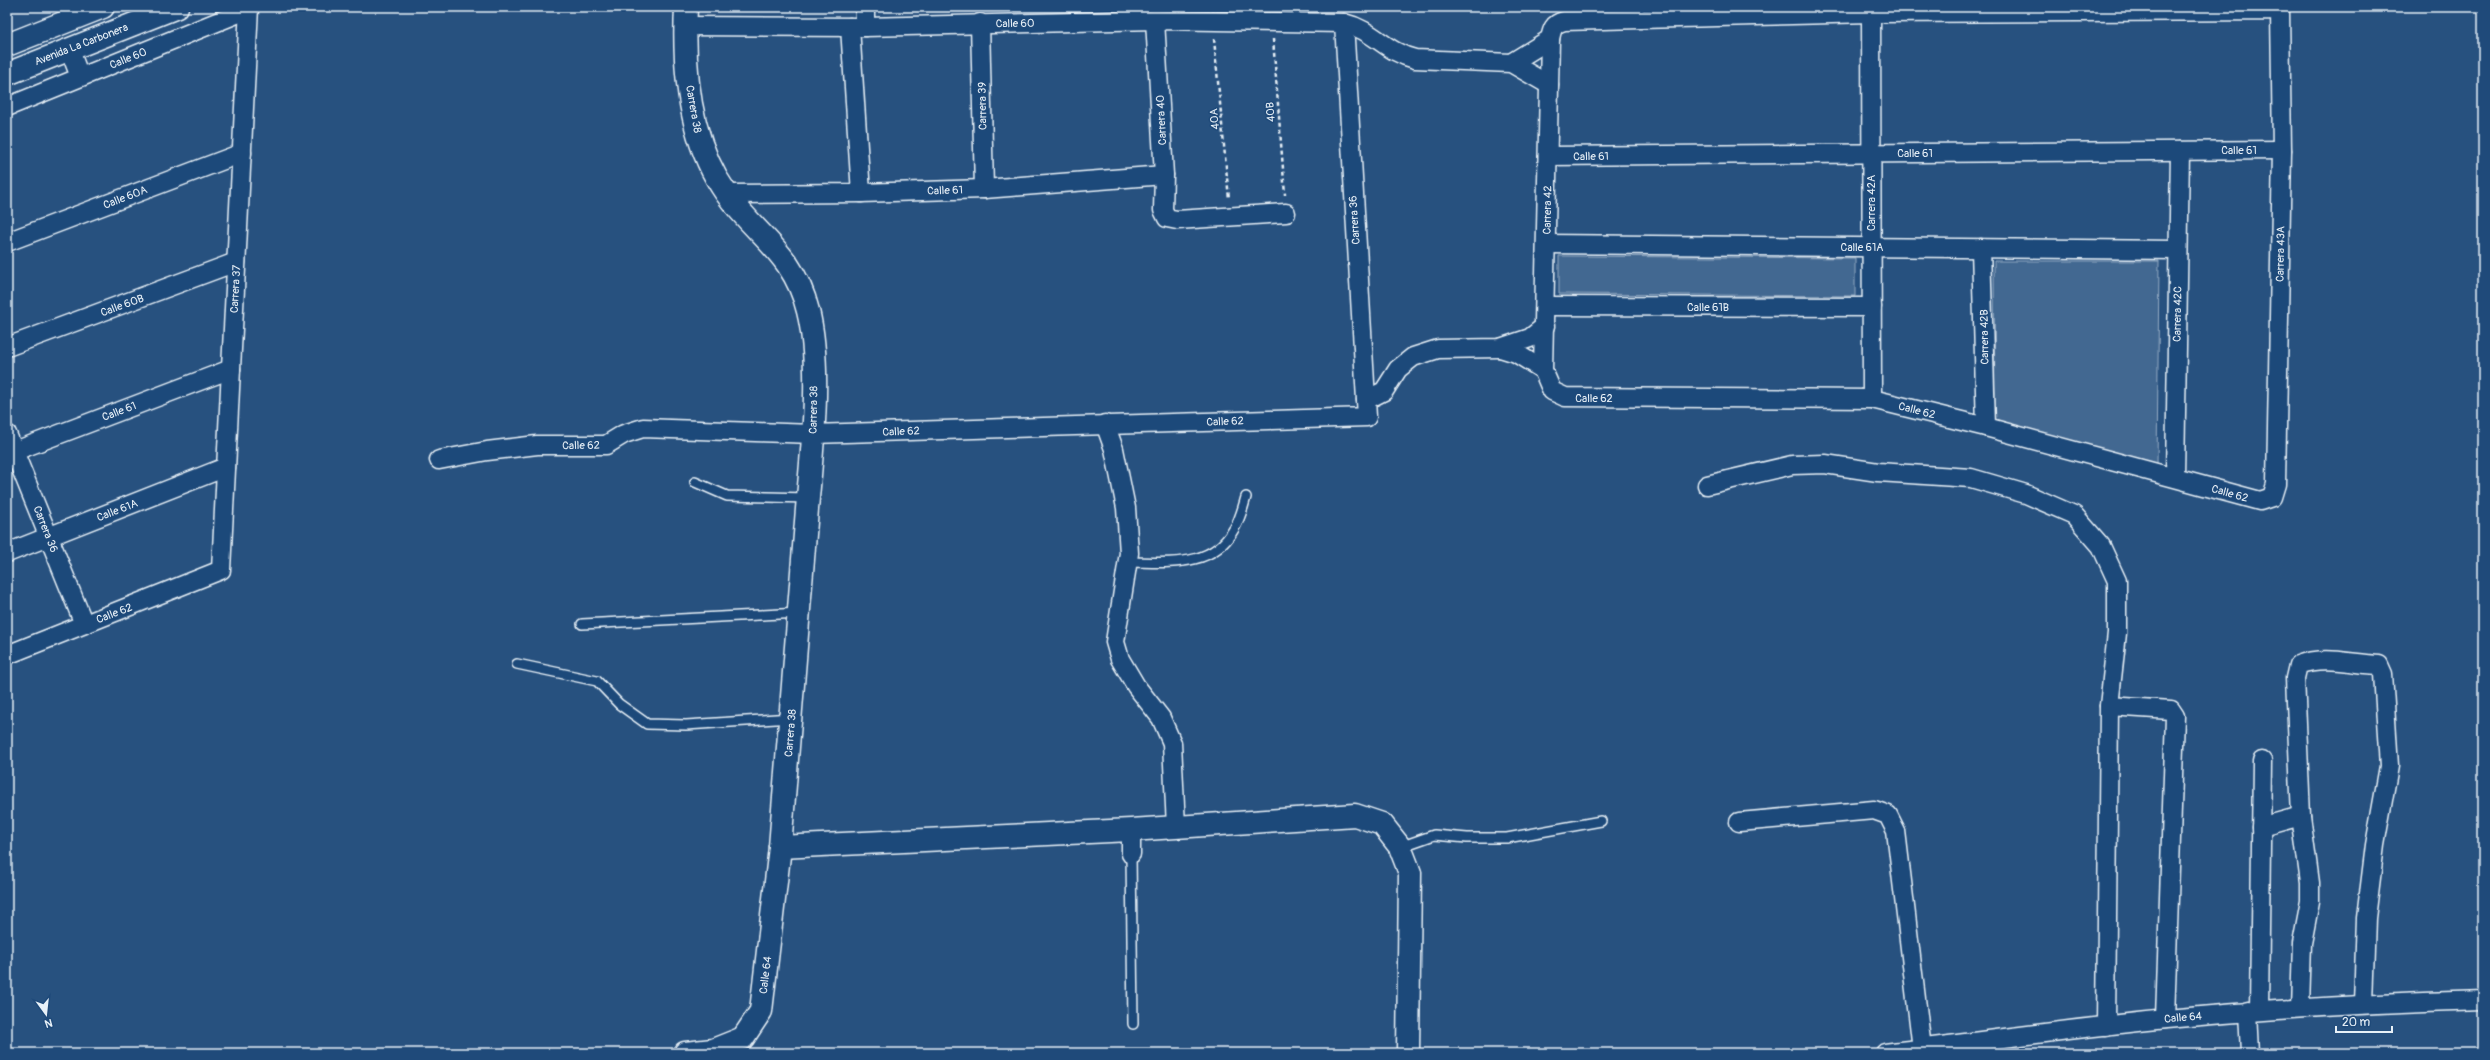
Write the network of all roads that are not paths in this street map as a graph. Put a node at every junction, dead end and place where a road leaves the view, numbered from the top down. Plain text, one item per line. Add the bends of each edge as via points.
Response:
1 (103, 7) edge
2 (177, 7) edge
3 (865, 7) edge
4 (249, 8) edge
5 (1871, 10) edge
6 (686, 16) edge
7 (1155, 20) junction
8 (980, 23) junction
9 (1344, 23) junction
10 (858, 27) junction
11 (1551, 33) junction
12 (7, 45) edge
13 (69, 48) junction
14 (1511, 63) junction
15 (7, 74) edge
16 (80, 77) junction
17 (1549, 85) junction
18 (7, 107) edge
19 (2282, 150) junction
20 (2180, 151) junction
21 (242, 152) junction
22 (1871, 153) junction
23 (1548, 156) junction
24 (1164, 176) junction
25 (984, 189) junction
26 (861, 193) junction
27 (727, 194) junction
28 (1285, 207) road end
29 (7, 242) edge
30 (1546, 244) junction
31 (1872, 247) junction
32 (1981, 248) junction
33 (2178, 250) junction
34 (236, 262) junction
35 (1545, 306) junction
36 (1872, 308) junction
37 (1544, 326) junction
38 (7, 347) edge
39 (1500, 348) junction
40 (231, 369) junction
41 (1543, 370) junction
42 (1552, 391) joint
43 (1872, 399) junction
44 (1367, 409) junction
45 (1105, 424) junction
46 (1986, 426) junction
47 (7, 434) edge
48 (813, 434) junction
49 (10, 452) edge
50 (440, 460) dead end
51 (226, 467) junction
52 (2175, 476) junction
53 (694, 482) dead end
54 (1707, 485) dead end
55 (1246, 497) dead end
56 (2272, 497) joint
57 (808, 498) junction
58 (48, 536) junction
59 (7, 553) edge
60 (1128, 562) junction
61 (222, 570) joint
62 (800, 613) junction
63 (84, 624) junction
64 (582, 624) dead end
65 (7, 655) edge
66 (517, 664) dead end
67 (2109, 706) junction
68 (791, 718) junction
69 (2262, 762) dead end
70 (2301, 816) junction
71 (1601, 821) dead end
72 (1739, 822) dead end
73 (1176, 827) junction
74 (2261, 827) junction
75 (1131, 830) junction
76 (780, 847) junction
77 (1400, 847) junction
78 (1131, 854) joint
79 (2483, 1000) edge
80 (2363, 1003) junction
81 (2300, 1008) junction
82 (2254, 1011) junction
83 (2165, 1019) junction
84 (1133, 1024) dead end
85 (2106, 1026) junction
86 (724, 1049) edge
87 (1922, 1049) junction
88 (685, 1053) edge
89 (1408, 1053) edge
90 (1885, 1053) edge
91 (2250, 1053) edge

1 - 12 main road
2 - 13 main road, Avenida La Carbonera
3 - 10 street
4 - 16 street, Calle 60
4 - 21 street, Carrera 37
5 - 11 street via 1564,21
5 - 19 street, Carrera 43A via 2280,10
5 - 22 street, Carrera 42A
6 - 10 street, Calle 60
6 - 27 main road, Carrera 38 via 690,95 696,128 707,160
7 - 8 street, Calle 60
7 - 9 street, Calle 60
7 - 24 street, Carrera 40
8 - 10 street, Calle 60
8 - 25 street, Carrera 39
9 - 14 street, Calle 60 via 1361,27 1400,56 1415,59
9 - 44 street, Carrera 36
10 - 26 street
11 - 14 street
11 - 17 street, Carrera 42
13 - 15 main road, Avenida La Carbonera
13 - 16 street
14 - 17 street
16 - 18 street, Calle 60
17 - 23 street, Carrera 42
19 - 20 street, Calle 61
19 - 56 street, Carrera 43A via 2276,484
20 - 22 street, Calle 61
20 - 33 street, Carrera 42C
21 - 29 street, Calle 60A
21 - 34 street, Carrera 37
22 - 23 street, Calle 61
22 - 31 street, Carrera 42A
23 - 30 street, Carrera 42
24 - 25 street, Calle 61
24 - 28 street, Carrera 40 via 1163,210 1167,218 1177,220 1231,216
25 - 26 street, Calle 61
26 - 27 street, Calle 61
27 - 48 main road, Carrera 38 via 795,272 808,311 814,351
30 - 31 street, Calle 61A
30 - 35 street, Carrera 42
31 - 32 street, Calle 61A
31 - 36 street, Carrera 42A
32 - 33 street, Calle 61A
32 - 46 street, Carrera 42B
33 - 52 street, Carrera 42C
34 - 38 street, Calle 60B
34 - 40 street, Carrera 37
35 - 36 street, Calle 61B
35 - 37 street, Carrera 42
36 - 43 street, Carrera 42A
37 - 39 street via 1530,338
37 - 41 street, Carrera 42
39 - 41 street
39 - 44 street via 1438,349 1413,357 1398,369 1384,391
40 - 49 street, Calle 61
40 - 51 street, Carrera 37
41 - 42 street, Carrera 42
42 - 43 street, Calle 62 via 1565,397
43 - 46 street, Calle 62
44 - 45 street, Calle 62
45 - 48 street, Calle 62
45 - 60 street via 1114,449 1126,508
46 - 52 street, Calle 62
47 - 49 street, Carrera 36
48 - 50 street, Calle 62 via 643,428 624,434 606,444 537,446 487,451
48 - 57 main road, Carrera 38
49 - 58 street, Carrera 36
51 - 58 street, Calle 61A
51 - 61 street, Carrera 37
52 - 56 street, Calle 62 via 2260,501
53 - 57 lane via 727,496
54 - 67 street via 1792,465 1825,464 1885,473 1971,478 2026,494 2074,516 2101,546 2117,581 2118,633
55 - 60 lane via 1234,529 1221,547 1202,558 1182,562
57 - 62 main road, Carrera 38
58 - 59 street, Calle 61A
58 - 63 street, Carrera 36
60 - 73 street via 1115,642 1120,659 1136,686 1161,718 1172,743
61 - 63 street, Calle 62
62 - 64 lane
62 - 68 main road, Carrera 38
63 - 65 street, Calle 62
66 - 68 lane via 597,681 619,704 647,724 686,725
67 - 83 street via 2171,710 2175,716
67 - 85 street
68 - 76 main road, Carrera 38
69 - 74 street
70 - 74 street
70 - 80 street via 2295,678 2298,665 2328,660 2379,665 2384,674 2389,766 2374,845 2366,918
70 - 81 street via 2310,901 2302,943
71 - 77 lane via 1507,838 1434,835
72 - 87 street via 1874,810 1888,815 1896,831
73 - 75 main road
73 - 77 main road via 1355,815 1382,824
74 - 82 street
75 - 76 main road
75 - 78 street
76 - 86 main road, Calle 64 via 761,1011 743,1038
77 - 89 main road via 1410,873
78 - 84 lane
79 - 80 street, Calle 64
80 - 81 street, Calle 64
81 - 82 street, Calle 64
82 - 83 street, Calle 64
82 - 91 street
83 - 85 street, Calle 64
85 - 87 street, Calle 64
86 - 88 main road, Calle 64
87 - 90 street, Calle 64

